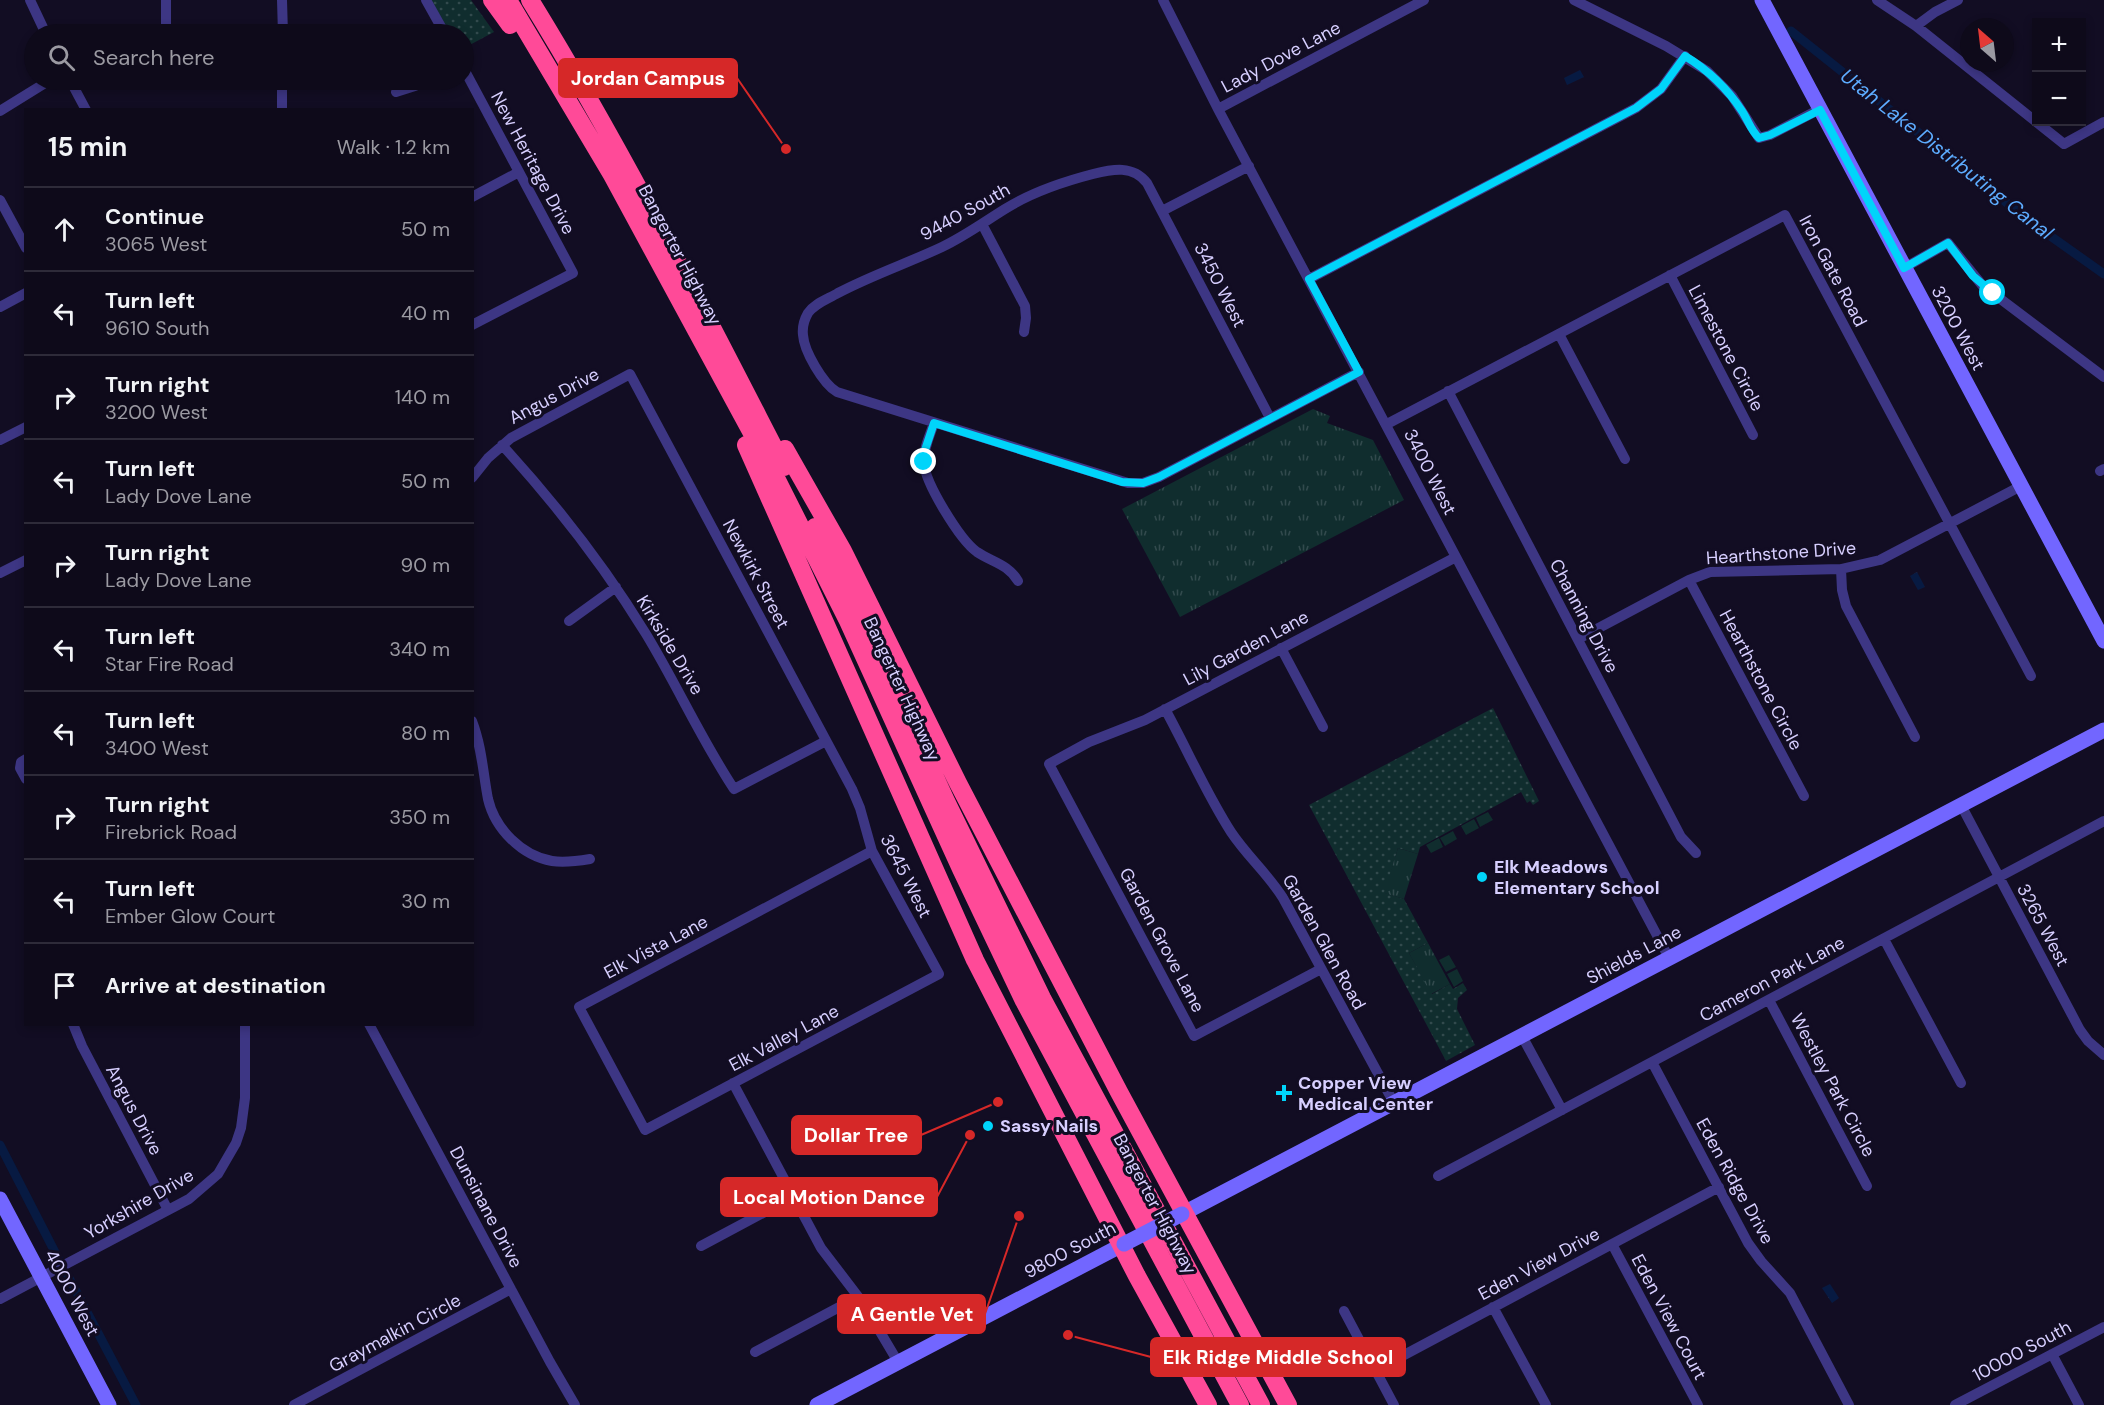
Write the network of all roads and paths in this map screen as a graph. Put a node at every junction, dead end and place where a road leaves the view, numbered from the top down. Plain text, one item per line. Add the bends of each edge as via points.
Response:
1 (30, 0) edge
2 (166, 0) edge
3 (282, 0) edge
4 (426, 0) edge
5 (492, 0) edge
6 (508, 0) edge
7 (530, 0) edge
8 (541, 0) edge
9 (1163, 0) edge
10 (1424, 0) edge
11 (1574, 0) edge
12 (1762, 0) edge
13 (1877, 0) edge
14 (1958, 0) edge
15 (41, 24) edge
16 (166, 24) edge
17 (283, 24) edge
18 (439, 24) edge
19 (1916, 26) junction
20 (1685, 56) junction
21 (474, 88) edge
22 (34, 90) edge
23 (75, 90) edge
24 (282, 90) edge
25 (402, 90) edge
26 (396, 92) dead end
27 (85, 108) edge
28 (282, 108) edge
29 (1218, 109) junction
30 (1820, 110) junction
31 (0, 111) edge
32 (2104, 122) edge
33 (604, 144) junction
34 (1249, 166) junction
35 (519, 172) junction
36 (1134, 172) joint
37 (474, 196) edge
38 (0, 200) edge
39 (1162, 211) junction
40 (982, 224) junction
41 (24, 244) edge
42 (1904, 268) junction
43 (1670, 275) junction
44 (1309, 279) junction
45 (24, 294) edge
46 (0, 308) edge
47 (474, 324) edge
48 (1024, 332) dead end
49 (1559, 333) junction
50 (708, 335) junction
51 (1359, 372) junction
52 (630, 374) joint
53 (2104, 377) edge
54 (1448, 391) junction
55 (1270, 418) junction
56 (934, 423) junction
57 (1387, 423) junction
58 (24, 428) edge
59 (1753, 435) dead end
60 (0, 440) edge
61 (502, 445) junction
62 (1625, 459) dead end
63 (474, 476) edge
64 (2021, 486) junction
65 (1950, 524) junction
66 (1456, 556) junction
67 (24, 561) edge
68 (1841, 569) junction
69 (0, 573) edge
70 (1689, 580) junction
71 (1018, 581) dead end
72 (616, 587) junction
73 (570, 621) dead end
74 (1578, 639) junction
75 (2104, 642) edge
76 (1281, 648) junction
77 (2031, 676) dead end
78 (1165, 709) junction
79 (474, 727) edge
80 (1323, 727) dead end
81 (2104, 730) edge
82 (1915, 737) dead end
83 (826, 741) junction
84 (24, 760) edge
85 (1049, 764) joint
86 (24, 775) edge
87 (852, 789) joint
88 (1804, 796) dead end
89 (1961, 805) junction
90 (2104, 821) edge
91 (872, 851) junction
92 (1696, 853) dead end
93 (590, 859) dead end
94 (1999, 877) junction
95 (1884, 939) junction
96 (1669, 958) junction
97 (1321, 969) junction
98 (939, 974) joint
99 (1768, 1000) junction
100 (74, 1026) edge
101 (245, 1026) edge
102 (370, 1026) edge
103 (1522, 1036) junction
104 (2104, 1056) edge
105 (1652, 1062) junction
106 (733, 1083) junction
107 (1961, 1083) dead end
108 (1394, 1103) junction
109 (1562, 1110) junction
110 (645, 1130) joint
111 (1438, 1176) dead end
112 (1868, 1186) dead end
113 (1719, 1187) junction
114 (793, 1197) junction
115 (0, 1199) edge
116 (168, 1210) junction
117 (1183, 1213) junction
118 (1123, 1244) junction
119 (1612, 1244) junction
120 (701, 1246) dead end
121 (42, 1277) junction
122 (511, 1289) junction
123 (857, 1295) junction
124 (0, 1299) edge
125 (1494, 1307) junction
126 (1344, 1311) dead end
127 (2104, 1327) edge
128 (755, 1352) dead end
129 (2052, 1354) junction
130 (898, 1362) junction
131 (1376, 1370) junction
132 (110, 1405) edge
133 (294, 1405) edge
134 (575, 1405) edge
135 (817, 1405) edge
136 (1208, 1405) edge
137 (1240, 1405) edge
138 (1262, 1405) edge
139 (1288, 1405) edge
140 (1394, 1405) edge
141 (1546, 1405) edge
142 (1698, 1405) edge
143 (1849, 1405) edge
144 (1955, 1405) edge
145 (2079, 1405) edge

1 - 15 street
2 - 16 street
3 - 17 street
4 - 18 street
5 - 33 highway
6 - 33 highway, Bangerter Highway
7 - 33 highway, Bangerter Highway
8 - 33 highway
9 - 29 street, 3400 West
10 - 29 street, Lady Dove Lane
11 - 20 street
12 - 30 main road, 3200 West
13 - 19 street
14 - 19 street
19 - 32 street via 2064,144
20 - 30 street via 1720,83 1759,138
20 - 44 street via 1661,89 1636,108
21 - 35 street, New Heritage Drive
22 - 31 street
23 - 27 street
24 - 28 street
25 - 26 street
29 - 34 street, 3400 West
30 - 42 main road, 3200 West
33 - 50 highway, Bangerter Highway
34 - 39 street
34 - 44 street, 3400 West
35 - 37 street
35 - 47 street, New Heritage Drive via 573,273
36 - 39 street, 3450 West via 1147,183
36 - 40 street, 9440 South via 1118,169 1056,184 1020,200
38 - 41 street
39 - 55 street, 3450 West
40 - 48 street via 1025,306
40 - 56 street, 9440 South via 938,249 820,303 806,316 802,333 805,345 823,380 833,390
42 - 53 street via 1948,243 1982,285
42 - 64 main road, 3200 West
43 - 49 street, Iron Gate Road
43 - 59 street, Limestone Circle
43 - 65 street, Iron Gate Road via 1785,215
44 - 51 street, 3400 West
45 - 46 street
49 - 54 street, Iron Gate Road
49 - 62 street
50 - 117 highway via 843,551 958,783
50 - 118 highway via 962,930 1017,1044
50 - 137 highway, Bangerter Highway via 828,580 1024,1001
50 - 138 highway, Bangerter Highway via 857,608 1042,998
51 - 55 street
51 - 57 street, 3400 West
52 - 61 street, Angus Drive
52 - 83 street, Newkirk Street
54 - 57 street, Iron Gate Road
54 - 74 street, Channing Drive
55 - 56 street via 1159,477 1135,484
56 - 71 street via 923,461 955,529 984,556 1006,567
57 - 66 street, 3400 West
58 - 60 street
61 - 63 street, Angus Drive
61 - 72 street, Kirkside Drive
64 - 65 street, Hearthstone Drive
64 - 75 main road, 3200 West
65 - 68 street, Hearthstone Drive via 1891,555
65 - 77 street, Iron Gate Road
66 - 76 street, Lily Garden Lane
66 - 96 street, 3400 West
67 - 69 street
68 - 70 street, Hearthstone Drive via 1710,572
68 - 82 street via 1846,606
70 - 74 street, Hearthstone Drive
70 - 88 street, Hearthstone Circle
72 - 73 street
72 - 83 street, Kirkside Drive via 734,789
74 - 92 street, Channing Drive via 1681,837
76 - 78 street, Lily Garden Lane
76 - 80 street
78 - 85 street, Lily Garden Lane
78 - 97 street, Garden Glen Road via 1226,823 1276,886
79 - 93 street via 482,751 489,801 511,839 523,849 552,861
81 - 89 main road, Shields Lane
83 - 87 street, Newkirk Street
84 - 86 street via 20,768
85 - 97 street, Garden Grove Lane via 1194,1036
87 - 91 street, 3645 West
89 - 94 street, 3265 West
89 - 96 main road, Shields Lane
90 - 94 street, Cameron Park Lane
91 - 98 street, 3645 West
91 - 110 street, Elk Vista Lane via 579,1007
94 - 95 street, Cameron Park Lane
94 - 104 street, 3265 West via 2080,1030
95 - 99 street, Cameron Park Lane
95 - 107 street
96 - 103 main road, Shields Lane
97 - 108 street, Garden Glen Road
98 - 106 street, Elk Valley Lane
99 - 105 street, Cameron Park Lane
99 - 112 street, Westley Park Circle
100 - 116 street, Angus Drive
101 - 116 street, Yorkshire Drive via 244,1113 236,1143 218,1174 204,1188
102 - 122 street, Dunsinane Drive
103 - 108 main road, Shields Lane
103 - 109 street
105 - 109 street, Cameron Park Lane
105 - 113 street, Eden Ridge Drive
106 - 110 street, Elk Valley Lane
106 - 114 street
108 - 117 main road, Shields Lane
109 - 111 street, Cameron Park Lane
113 - 119 street, Eden View Drive
113 - 143 street, Eden Ridge Drive via 1755,1253 1790,1293
114 - 120 street
114 - 123 street via 829,1261
115 - 121 main road, 4000 West
116 - 121 street, Yorkshire Drive
117 - 118 main road, 9800 South, bridge
117 - 139 highway
118 - 130 main road, 9800 South
118 - 136 highway
119 - 125 street, Eden View Drive
119 - 142 street, Eden View Court
121 - 124 street, Yorkshire Drive
121 - 132 main road, 4000 West
122 - 133 street, Graymalkin Circle
122 - 134 street, Dunsinane Drive
123 - 128 street
123 - 130 street
125 - 131 street, Eden View Drive
125 - 141 street
126 - 131 street
127 - 129 street, 10000 South
129 - 144 street, 10000 South
129 - 145 street
130 - 135 main road, 9800 South
131 - 140 street

